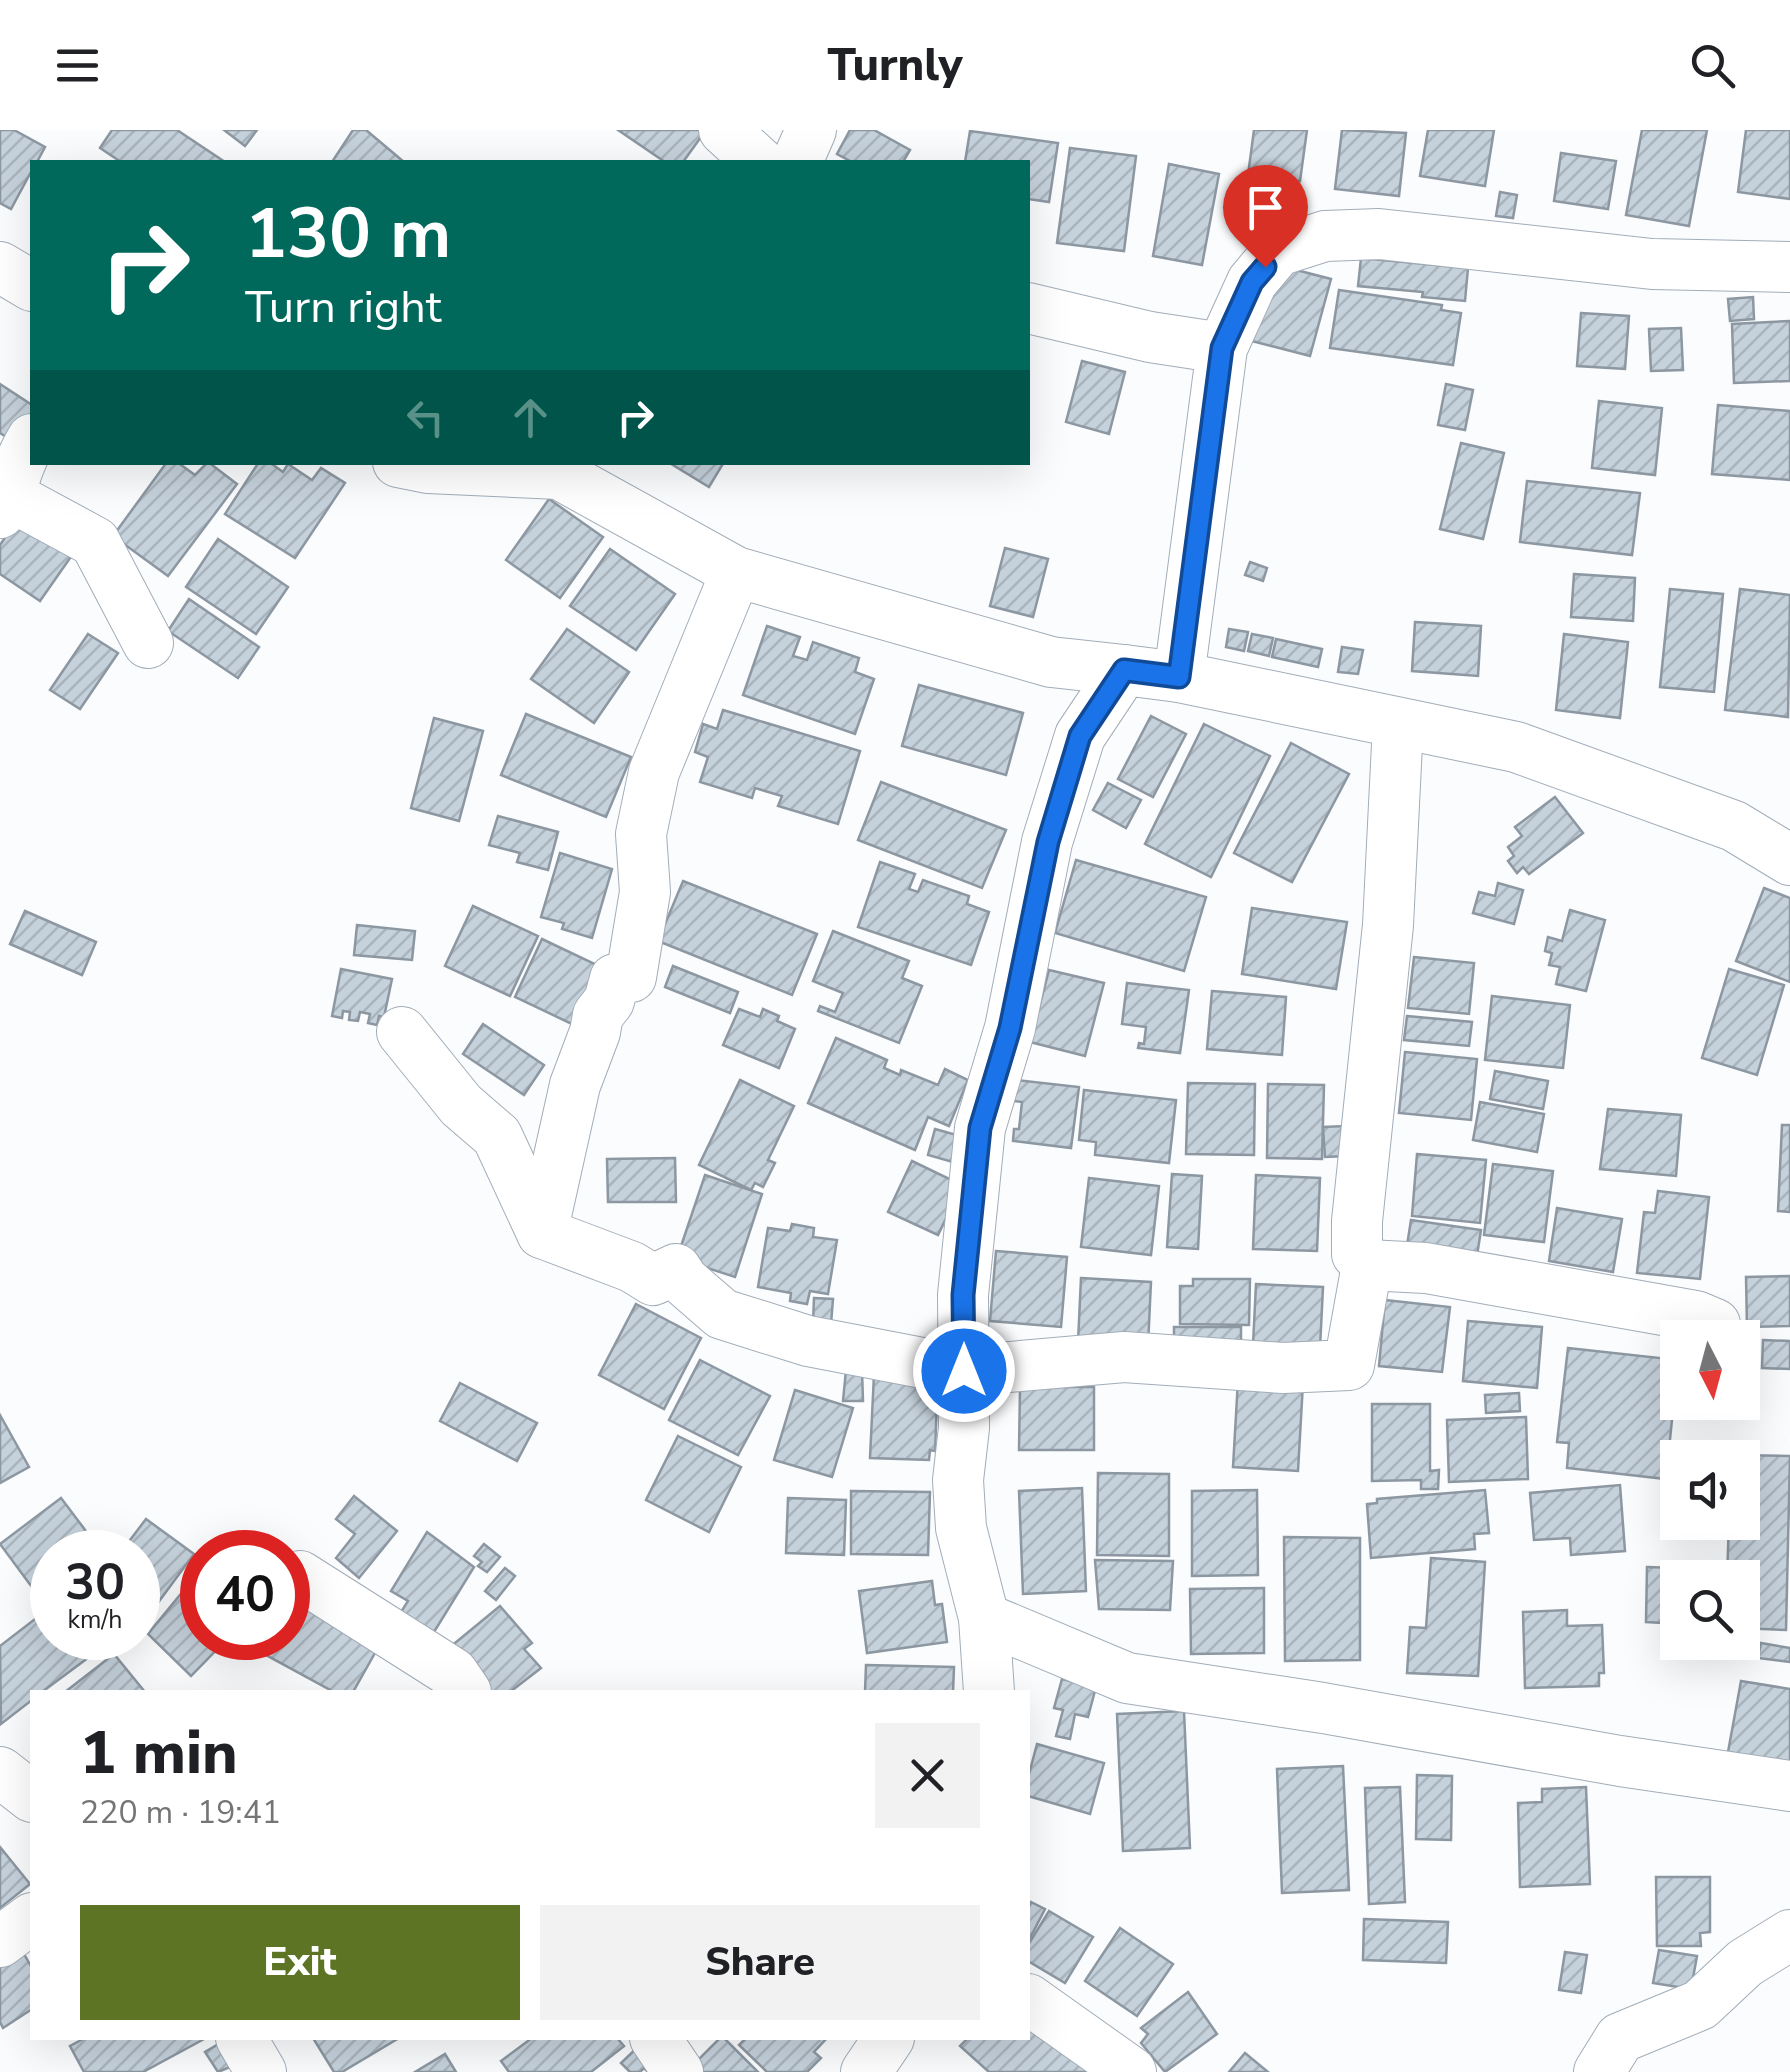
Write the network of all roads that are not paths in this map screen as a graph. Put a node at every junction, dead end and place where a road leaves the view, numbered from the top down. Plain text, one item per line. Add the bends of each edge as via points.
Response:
1 (724, 130) edge
2 (812, 130) edge
3 (757, 160) edge
4 (798, 160) edge
5 (1790, 266) edge
6 (0, 267) edge
7 (30, 285) edge
8 (1030, 308) edge
9 (1222, 348) junction
10 (30, 442) edge
11 (413, 465) edge
12 (605, 479) edge
13 (5, 504) edge
14 (736, 572) junction
15 (148, 643) dead end
16 (1051, 662) junction
17 (1124, 670) junction
18 (1179, 677) junction
19 (1398, 724) junction
20 (1080, 736) junction
21 (1790, 860) edge
22 (402, 1032) dead end
23 (542, 1232) junction
24 (1367, 1265) junction
25 (1706, 1320) edge
26 (964, 1371) junction
27 (310, 1582) edge
28 (984, 1618) junction
29 (453, 1690) edge
30 (989, 1690) edge
31 (0, 1772) edge
32 (1790, 1786) edge
33 (30, 1795) edge
34 (30, 1920) edge
35 (1790, 1935) edge
36 (0, 1942) edge
37 (1030, 2000) edge
38 (242, 2040) edge
39 (657, 2040) edge
40 (887, 2040) edge
41 (261, 2072) edge
42 (678, 2072) edge
43 (866, 2072) edge
44 (1130, 2072) edge
45 (1598, 2072) edge

1 - 3 street
2 - 4 street
5 - 9 street via 1652,264 1408,235 1325,236 1278,251 1252,282
6 - 7 street
8 - 9 street
9 - 18 street
10 - 13 street
11 - 12 street
12 - 14 street
13 - 15 street via 95,542
14 - 16 street
14 - 23 street via 654,772 641,834 646,892 631,977 615,979 610,1001 598,1014
16 - 17 street
16 - 20 street via 1076,686
17 - 18 street
17 - 20 street
18 - 19 street
19 - 21 street via 1516,747 1734,826
19 - 24 street via 1388,925 1357,1221 1357,1254
20 - 26 street via 980,1128 963,1295
22 - 23 street via 460,1105 497,1136
23 - 26 street via 653,1280 676,1269 722,1314 808,1341
24 - 25 street via 1426,1268
24 - 26 street via 1349,1365 1282,1368 1124,1357
26 - 28 street via 961,1528
27 - 29 street via 453,1673
28 - 30 street
28 - 32 street via 1126,1678
31 - 33 street
34 - 36 street
35 - 45 street via 1745,1963 1700,2005 1620,2038
37 - 44 street
38 - 41 street
39 - 42 street
40 - 43 street

